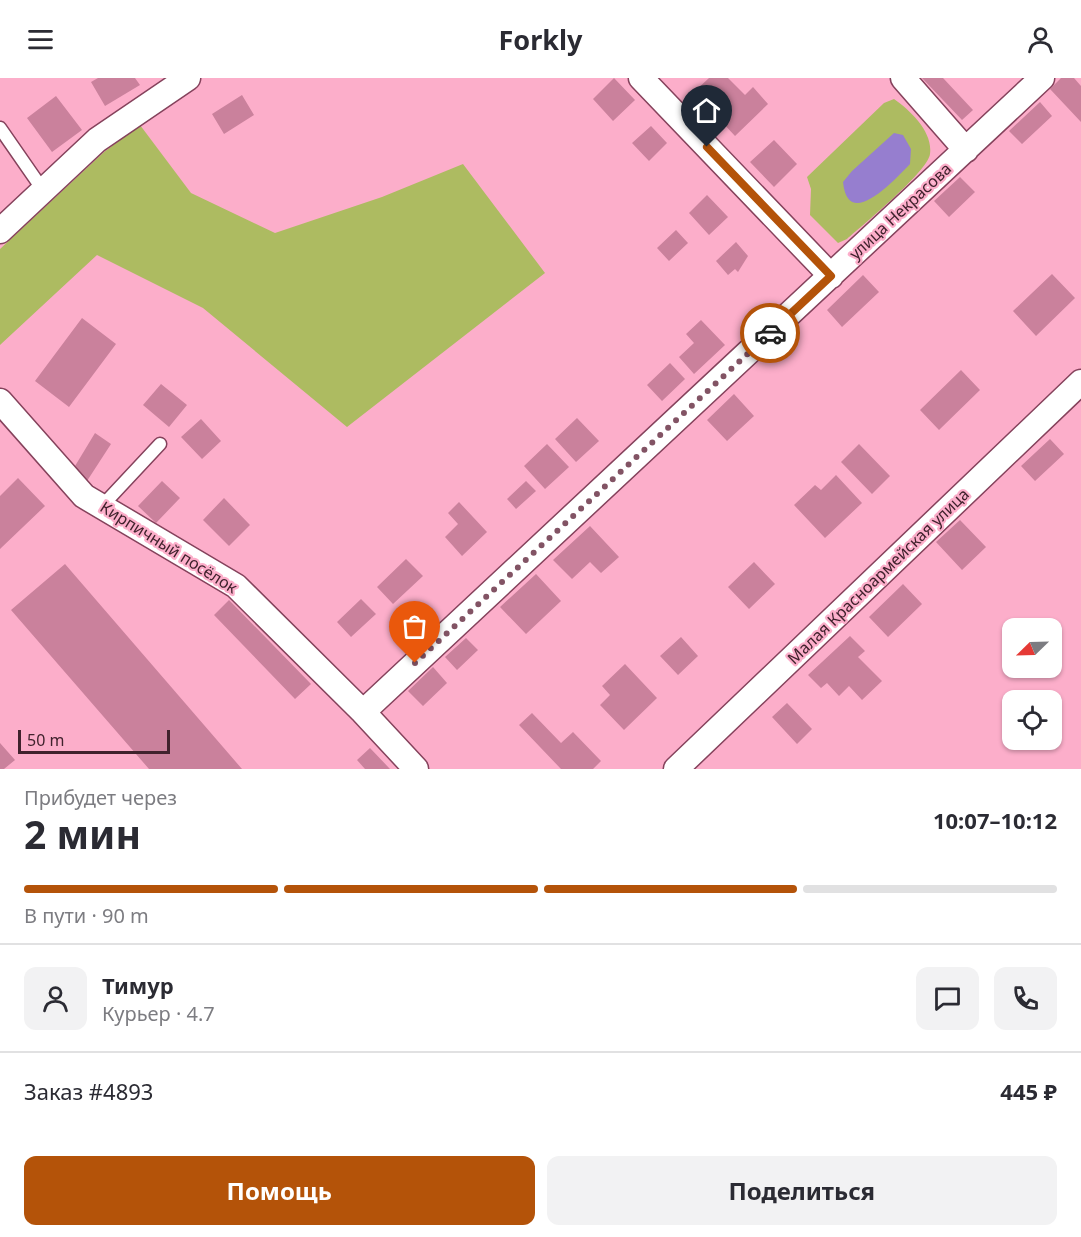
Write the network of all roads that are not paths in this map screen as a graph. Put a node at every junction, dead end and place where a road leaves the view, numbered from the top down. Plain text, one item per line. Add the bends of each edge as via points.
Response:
1 (188, 78) edge
2 (641, 78) edge
3 (903, 78) edge
4 (1042, 78) edge
5 (0, 128) edge
6 (966, 150) junction
7 (44, 190) junction
8 (0, 231) edge
9 (831, 276) junction
10 (1081, 382) edge
11 (0, 401) edge
12 (160, 444) dead end
13 (102, 506) junction
14 (363, 712) junction
15 (416, 769) edge
16 (676, 769) edge

1 - 7 street via 97,140
2 - 9 street
3 - 6 street
4 - 6 street, улица Некрасова
5 - 7 lane
6 - 9 street, улица Некрасова
7 - 8 street
9 - 14 street, улица Некрасова
10 - 16 street, Малая Красноармейская улица
11 - 13 street, Кирпичный посёлок via 84,496
12 - 13 lane
13 - 14 street, Кирпичный посёлок via 236,586
14 - 15 street, Кирпичный посёлок

